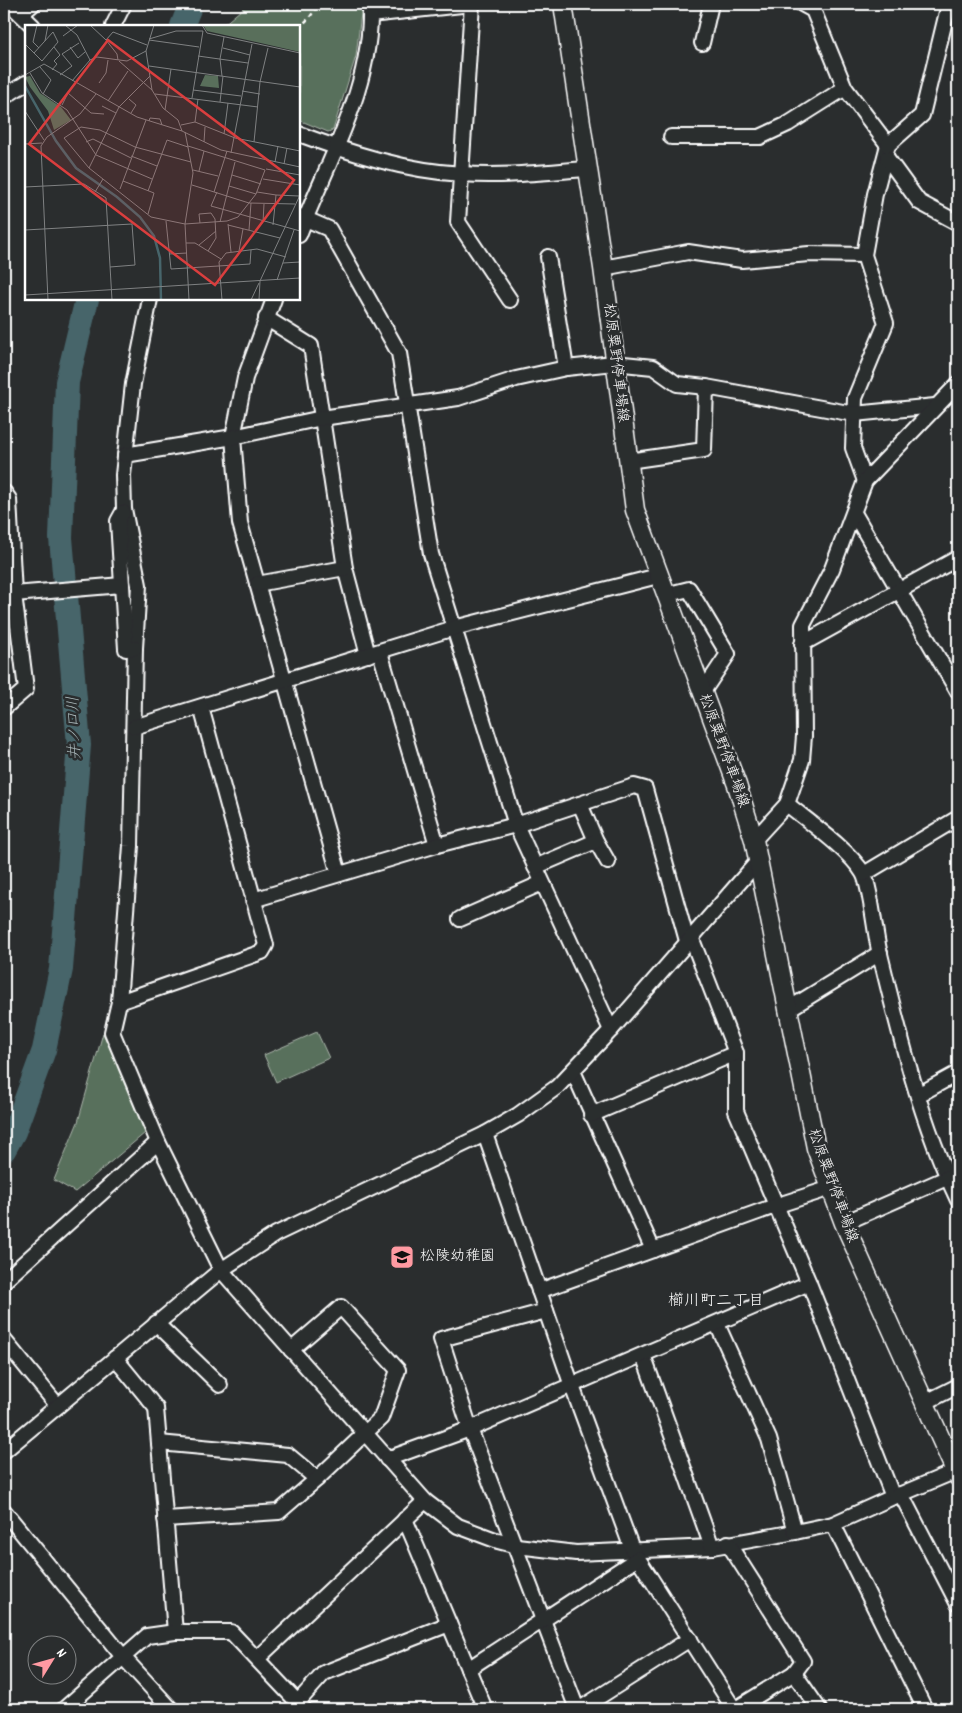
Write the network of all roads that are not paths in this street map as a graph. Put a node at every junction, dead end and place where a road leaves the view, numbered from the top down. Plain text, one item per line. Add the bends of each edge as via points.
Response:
1 (10, 4) edge
2 (33, 4) edge
3 (123, 4) edge
4 (471, 4) edge
5 (563, 4) edge
6 (711, 4) edge
7 (802, 4) edge
8 (949, 4) edge
9 (370, 10) edge
10 (21, 14) junction
11 (32, 25) edge
12 (113, 25) edge
13 (702, 43) dead end
14 (25, 84) edge
15 (845, 88) junction
16 (4, 97) edge
17 (300, 134) edge
18 (671, 137) dead end
19 (337, 148) junction
20 (887, 151) junction
21 (587, 169) junction
22 (460, 174) junction
23 (302, 217) edge
24 (958, 223) edge
25 (864, 255) junction
26 (548, 257) dead end
27 (603, 268) junction
28 (150, 300) edge
29 (274, 300) edge
30 (510, 300) dead end
31 (266, 318) junction
32 (614, 363) junction
33 (566, 368) junction
34 (958, 384) edge
35 (706, 387) junction
36 (406, 406) junction
37 (935, 406) junction
38 (854, 414) junction
39 (322, 418) junction
40 (233, 437) junction
41 (125, 455) junction
42 (628, 461) junction
43 (864, 481) junction
44 (4, 492) edge
45 (124, 509) junction
46 (854, 513) junction
47 (958, 558) edge
48 (345, 568) junction
49 (658, 576) junction
50 (257, 584) junction
51 (117, 585) junction
52 (899, 590) junction
53 (20, 593) junction
54 (665, 595) junction
55 (454, 628) junction
56 (802, 644) junction
57 (135, 648) junction
58 (374, 653) junction
59 (285, 682) junction
60 (958, 692) edge
61 (702, 693) junction
62 (201, 707) junction
63 (4, 708) edge
64 (134, 727) junction
65 (580, 804) junction
66 (788, 804) junction
67 (958, 818) edge
68 (516, 825) junction
69 (754, 840) junction
70 (596, 841) junction
71 (437, 845) junction
72 (759, 860) junction
73 (608, 862) dead end
74 (535, 867) junction
75 (338, 874) junction
76 (864, 874) junction
77 (542, 883) junction
78 (253, 900) junction
79 (460, 919) dead end
80 (689, 939) junction
81 (880, 953) junction
82 (119, 1002) junction
83 (787, 1010) junction
84 (611, 1030) junction
85 (736, 1053) junction
86 (573, 1071) junction
87 (958, 1073) edge
88 (918, 1095) junction
89 (591, 1115) junction
90 (485, 1134) junction
91 (158, 1142) junction
92 (953, 1176) edge
93 (831, 1188) junction
94 (958, 1200) edge
95 (775, 1206) junction
96 (844, 1223) junction
97 (653, 1250) junction
98 (220, 1270) junction
99 (4, 1281) edge
100 (809, 1283) junction
101 (539, 1291) junction
102 (546, 1311) junction
103 (156, 1323) junction
104 (717, 1324) junction
105 (4, 1340) edge
106 (291, 1350) junction
107 (643, 1355) junction
108 (114, 1358) junction
109 (220, 1385) dead end
110 (572, 1386) junction
111 (958, 1386) edge
112 (924, 1403) junction
113 (58, 1406) junction
114 (470, 1429) junction
115 (365, 1435) junction
116 (159, 1443) junction
117 (4, 1451) edge
118 (388, 1459) junction
119 (957, 1474) edge
120 (317, 1479) junction
121 (897, 1496) junction
122 (425, 1501) junction
123 (4, 1511) edge
124 (165, 1519) junction
125 (406, 1519) junction
126 (833, 1524) junction
127 (795, 1532) junction
128 (728, 1544) junction
129 (517, 1546) junction
130 (712, 1547) junction
131 (635, 1554) junction
132 (958, 1604) edge
133 (544, 1620) junction
134 (449, 1624) junction
135 (175, 1632) junction
136 (690, 1639) junction
137 (124, 1658) junction
138 (258, 1658) junction
139 (468, 1669) junction
140 (794, 1673) junction
141 (301, 1706) edge
142 (64, 1709) edge
143 (172, 1709) edge
144 (485, 1709) edge
145 (579, 1709) edge
146 (735, 1709) edge
147 (820, 1709) edge
148 (925, 1709) edge

1 - 10 street
2 - 10 street
3 - 12 street
4 - 9 street
4 - 22 street
5 - 21 main road, 松原粟野停車場線
6 - 13 street
7 - 15 street via 812,10
8 - 20 street via 922,115
9 - 19 street via 364,68
10 - 11 street
14 - 16 street
15 - 18 street via 788,124 760,137
15 - 20 street
17 - 19 street
19 - 22 street via 402,165
19 - 23 street
20 - 24 street via 919,202
20 - 25 street
21 - 22 street via 504,176
21 - 27 main road, 松原粟野停車場線
22 - 30 street via 458,222
23 - 36 street via 330,229 399,353
25 - 27 street via 809,254 742,260 688,252
25 - 38 street via 886,323 855,398
26 - 33 street
27 - 32 main road, 松原粟野停車場線
28 - 41 street via 133,384
29 - 31 street
31 - 39 street via 311,346
31 - 40 street via 245,378
32 - 33 street
32 - 35 street via 654,367 677,384
32 - 42 main road, 松原粟野停車場線
33 - 36 street via 516,379 458,398
34 - 37 street
35 - 38 street
35 - 42 street via 704,450
36 - 39 street
36 - 55 street via 431,554
37 - 38 street
37 - 43 street
38 - 43 street via 853,448
39 - 40 street
39 - 48 street
40 - 41 street
40 - 50 street via 240,523
41 - 45 street
42 - 49 main road, 松原粟野停車場線 via 635,510
43 - 46 street
44 - 53 street via 9,499
45 - 51 street via 118,521
45 - 57 street via 139,585
46 - 52 street
46 - 56 street via 832,569 803,625
47 - 52 street
48 - 50 street
48 - 58 street
49 - 54 main road, 松原粟野停車場線
49 - 55 street
50 - 59 street
51 - 53 street
51 - 57 street via 126,649
52 - 56 street
52 - 60 street
53 - 63 street via 26,689
54 - 61 main road, 松原粟野停車場線
54 - 61 street via 689,588 728,654
55 - 58 street
55 - 68 street
56 - 66 street via 802,760
57 - 64 street
58 - 59 street
58 - 71 street
59 - 62 street
59 - 75 street
61 - 69 main road, 松原粟野停車場線
62 - 64 street
62 - 78 street
64 - 82 street via 131,846
65 - 68 street
65 - 70 street
65 - 80 street via 634,786 645,789
66 - 69 street
66 - 76 street via 851,857
67 - 76 street
68 - 71 street
68 - 74 street
69 - 72 main road, 松原粟野停車場線
70 - 73 street
70 - 74 street
71 - 75 street
72 - 80 street
72 - 83 main road, 松原粟野停車場線
74 - 77 street
75 - 78 street
76 - 81 street
77 - 79 street
77 - 84 street
78 - 82 street via 266,945 262,952
80 - 84 street
80 - 85 street
81 - 83 street
81 - 88 street
82 - 91 street via 112,1032
83 - 93 main road, 松原粟野停車場線 via 808,1118
84 - 86 street
85 - 89 street
85 - 95 street via 736,1111
86 - 89 street
86 - 90 street via 518,1115
87 - 88 street
88 - 92 street
89 - 97 street
90 - 98 street via 276,1234
90 - 101 street
91 - 98 street
91 - 99 street
92 - 94 street
92 - 96 street
93 - 95 street
93 - 96 main road, 松原粟野停車場線
95 - 97 street
95 - 100 street
96 - 112 main road, 松原粟野停車場線
97 - 101 street
98 - 103 street
98 - 106 street
100 - 104 street
100 - 121 street
101 - 102 street
102 - 110 street
102 - 114 street via 441,1339
103 - 108 street
103 - 109 street
104 - 107 street
104 - 127 street via 769,1439
105 - 113 street
106 - 115 street
106 - 115 street via 341,1307 398,1370 381,1418
107 - 110 street
107 - 130 street
108 - 113 street
108 - 116 street via 156,1408
110 - 114 street
110 - 131 street
111 - 112 street
112 - 119 main road, 松原粟野停車場線
113 - 117 street
114 - 118 street
114 - 129 street
115 - 118 street
115 - 120 street
116 - 120 street via 288,1455
116 - 124 street
118 - 122 street
119 - 121 street
120 - 124 street via 279,1512
121 - 126 street
121 - 132 street
122 - 125 street
122 - 129 street via 458,1526
123 - 137 street
124 - 135 street
125 - 134 street
125 - 138 street
126 - 127 street
126 - 148 street
127 - 128 street
128 - 130 street
128 - 140 street via 803,1661
129 - 131 street via 576,1554
129 - 133 street
130 - 131 street
131 - 133 street
131 - 136 street
133 - 139 street
133 - 145 street
134 - 139 street
134 - 141 street via 324,1673
135 - 137 street via 147,1636
135 - 138 street via 231,1632
136 - 145 street
136 - 146 street
137 - 142 street
137 - 143 street
138 - 141 street
139 - 144 street
140 - 146 street
140 - 147 street

